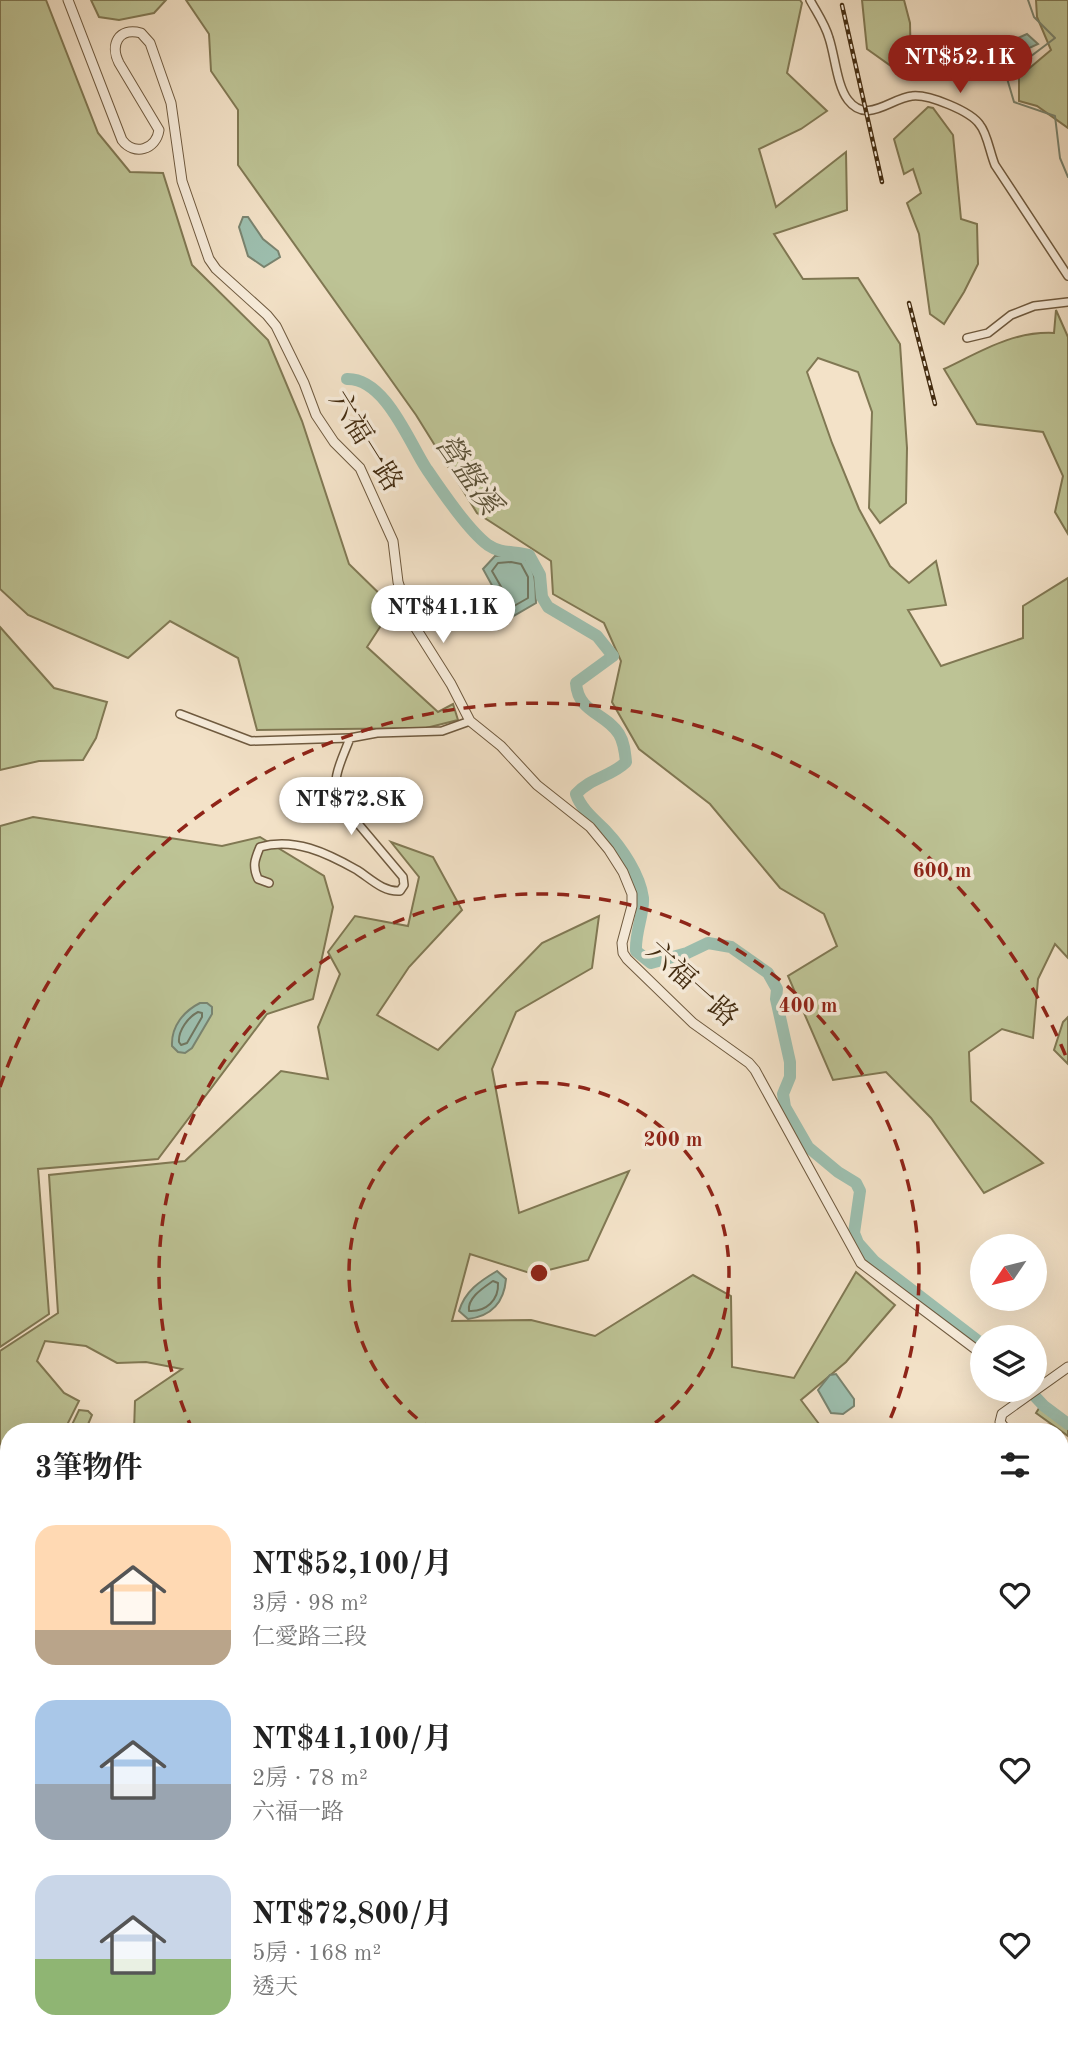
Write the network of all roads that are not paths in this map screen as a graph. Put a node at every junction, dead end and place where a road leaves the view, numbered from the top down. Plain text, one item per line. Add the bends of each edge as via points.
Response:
1 (68, 0) edge
2 (810, 0) edge
3 (1068, 276) edge
4 (1068, 302) edge
5 (967, 338) dead end
6 (180, 714) dead end
7 (470, 721) junction
8 (350, 738) junction
9 (269, 883) dead end
10 (970, 1345) edge
11 (1068, 1367) edge
12 (1047, 1381) edge
13 (1015, 1402) edge
14 (1000, 1423) edge

1 - 7 street, 六福一路 via 122,140 134,151 152,144 159,130 119,63 115,46 118,38 130,32 141,33 150,43 171,103 182,181 209,258 276,326 316,415 360,468 393,541 398,582 410,619
2 - 3 street via 824,24 848,100 859,109 877,110 914,95 974,117 982,126 995,165
4 - 5 street via 1011,314 988,333
6 - 8 street via 251,741
7 - 8 street via 442,731
7 - 10 street, 六福一路 via 537,785 590,827 609,850 632,894 623,953 693,1023 755,1070 861,1263
8 - 9 street via 336,774 338,801 403,877 404,885 400,891 390,892 323,853 276,842 260,847 254,860 258,879
11 - 12 street
13 - 14 street

